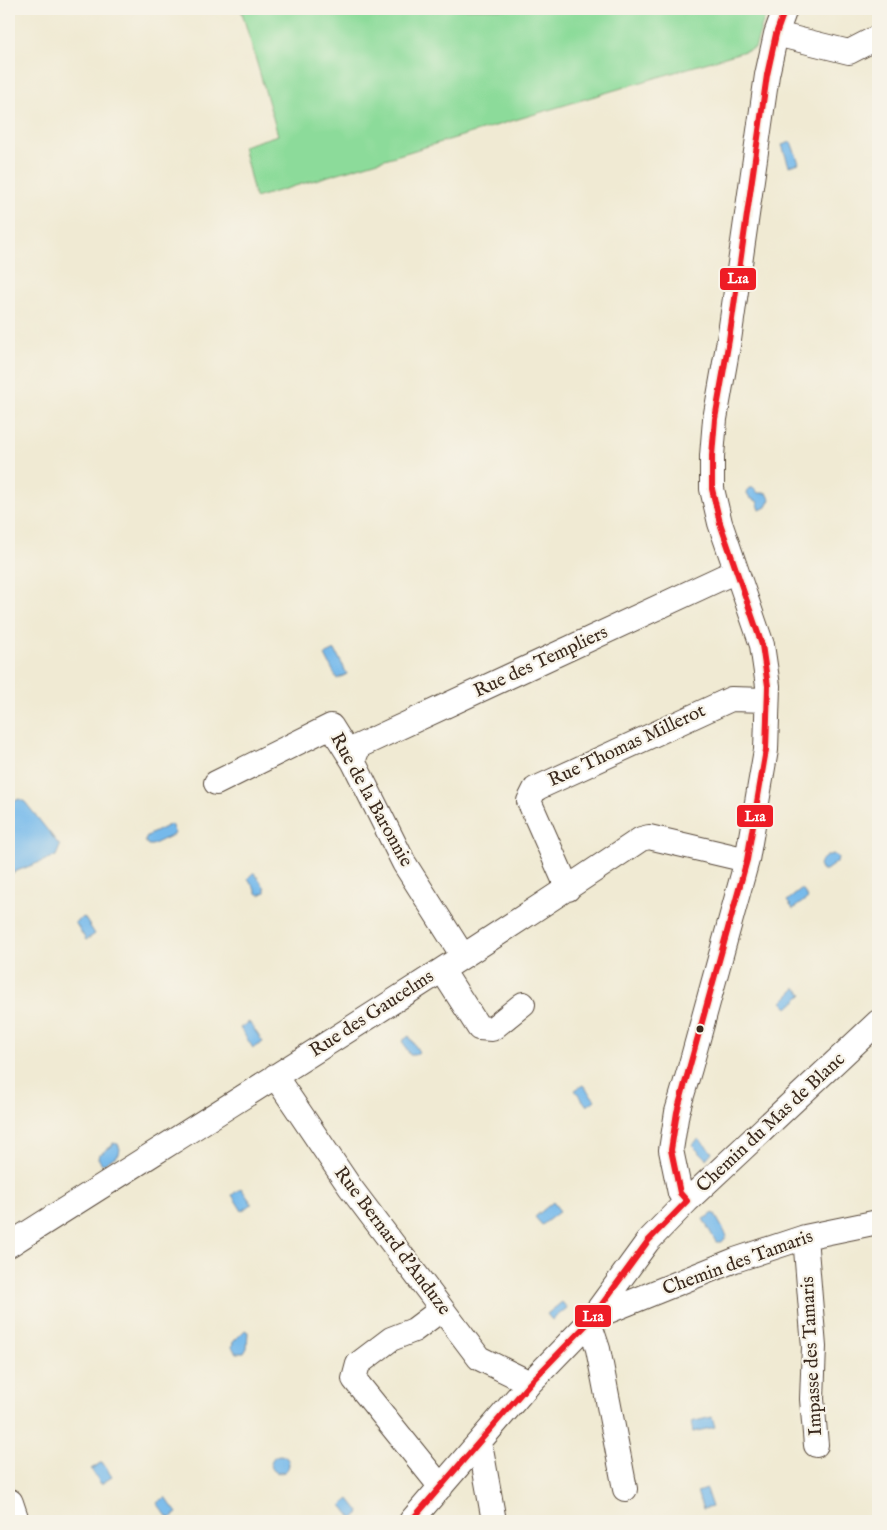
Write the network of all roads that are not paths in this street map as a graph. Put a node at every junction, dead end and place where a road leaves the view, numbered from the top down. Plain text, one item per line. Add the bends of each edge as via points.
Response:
1 (785, 9) edge
2 (776, 34) junction
3 (878, 37) edge
4 (736, 571) junction
5 (767, 700) junction
6 (353, 761) junction
7 (216, 783) dead end
8 (747, 860) junction
9 (568, 889) junction
10 (463, 956) junction
11 (442, 970) junction
12 (522, 1004) dead end
13 (878, 1022) edge
14 (275, 1076) junction
15 (687, 1201) junction
16 (878, 1222) edge
17 (805, 1237) junction
18 (9, 1245) edge
19 (442, 1309) junction
20 (595, 1314) junction
21 (530, 1383) junction
22 (478, 1444) junction
23 (816, 1445) dead end
24 (441, 1487) junction
25 (625, 1489) dead end
26 (9, 1503) edge
27 (15, 1521) edge
28 (411, 1521) edge
29 (494, 1521) edge

1 - 2 street
2 - 3 street via 849,52
2 - 4 street via 767,75 714,428 712,489
4 - 5 street via 762,645
4 - 6 street, Rue des Templiers via 359,746
5 - 8 street via 766,750
5 - 9 street, Rue Thomas Millerot via 731,699 535,789 529,801
6 - 7 street, Rue de la Baronnie via 331,726
6 - 10 street, Rue de la Baronnie via 404,863
8 - 9 street, Rue des Gaucelms via 649,837 641,839
8 - 15 street via 677,1112 671,1150 680,1193
9 - 10 street, Rue des Gaucelms
10 - 11 street, Rue des Gaucelms
11 - 12 street via 479,1028 492,1029
11 - 14 street, Rue des Gaucelms
13 - 15 street, Chemin du Mas de Blanc
14 - 18 street, Rue des Gaucelms
14 - 19 street, Rue Bernard d'Anduze via 350,1187
15 - 20 street, Chemin du Mas de Blanc via 648,1241
16 - 17 street, Chemin des Tamaris
17 - 20 street, Chemin des Tamaris via 735,1260
17 - 23 street, Impasse des Tamaris via 814,1347 812,1399
19 - 21 street, Rue Bernard d'Anduze via 479,1358
19 - 24 street via 414,1330 391,1339 358,1364 354,1379
20 - 21 street, Chemin du Mas de Blanc
20 - 25 street via 598,1349
21 - 22 street, Chemin du Mas de Blanc
22 - 24 street, Chemin du Mas de Blanc
22 - 29 street
24 - 28 street, Chemin du Mas de Blanc
26 - 27 main road

